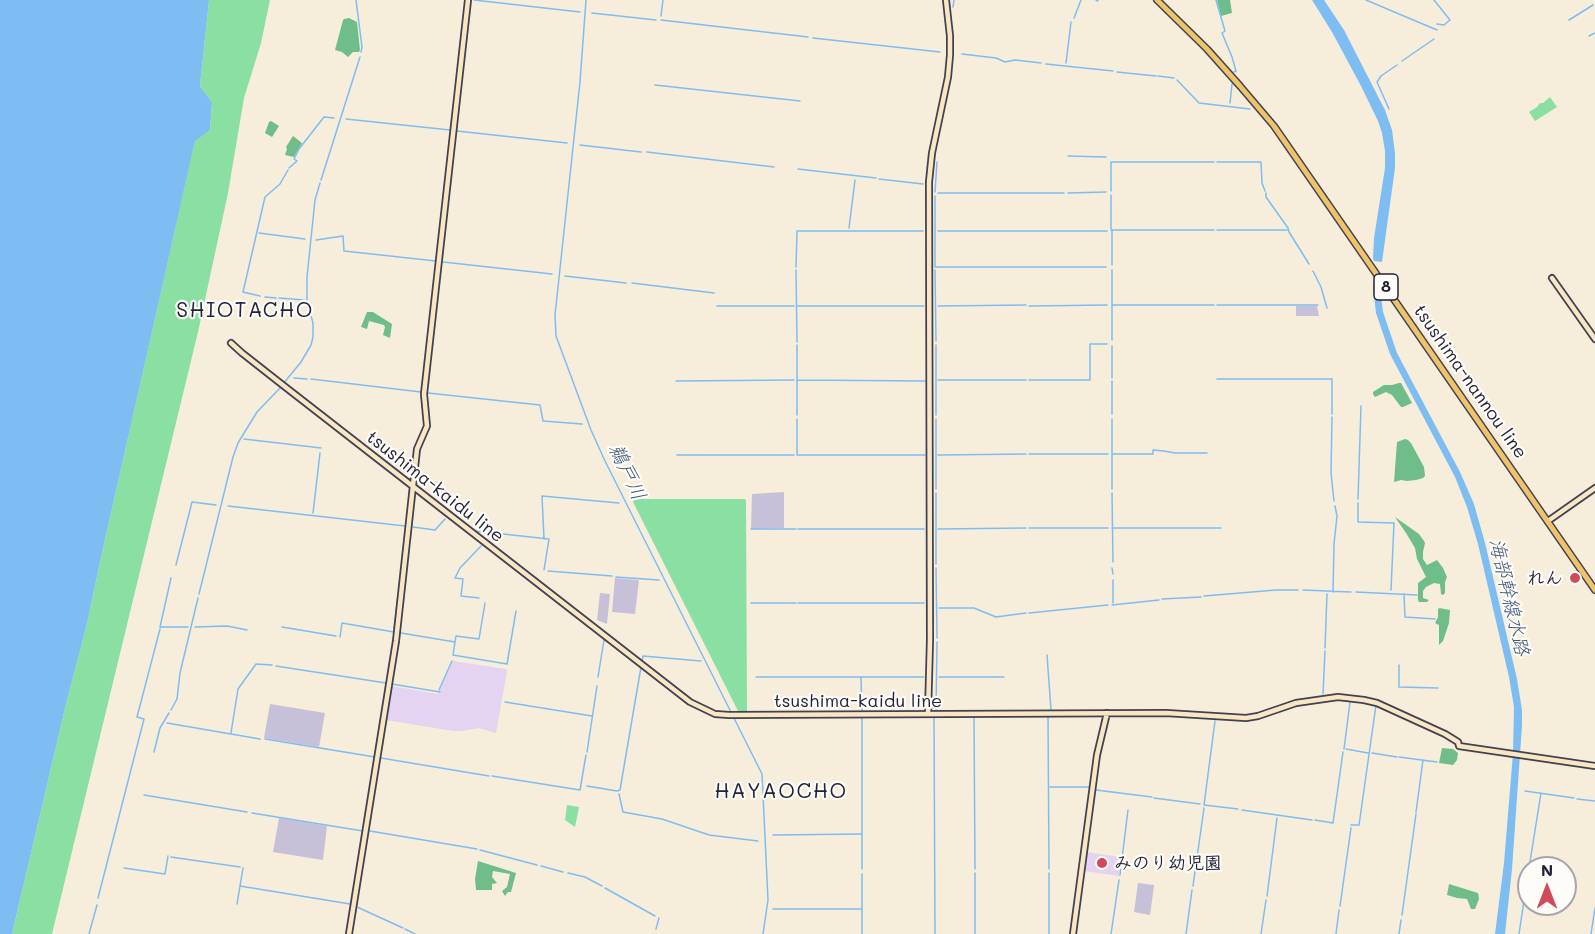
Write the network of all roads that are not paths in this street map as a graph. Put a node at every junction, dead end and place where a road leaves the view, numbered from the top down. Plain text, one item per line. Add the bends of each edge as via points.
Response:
1 (468, 0) edge
2 (946, 0) edge
3 (1157, 0) edge
4 (1552, 278) dead end
5 (1595, 339) edge
6 (231, 343) dead end
7 (413, 487) junction
8 (1595, 488) edge
9 (1548, 521) junction
10 (1595, 590) edge
11 (1107, 713) junction
12 (928, 714) junction
13 (1595, 766) edge
14 (349, 934) edge
15 (1073, 934) edge

1 - 7 street via 424,394 428,426 417,449
2 - 12 street via 950,36 948,77 929,182
3 - 9 main road, tsushima-nannou line / 8 via 1274,126
4 - 5 street
6 - 7 street, tsushima-kaidu line
7 - 12 street, tsushima-kaidu line via 690,702 715,714
7 - 14 street via 395,648
8 - 9 street
9 - 10 main road, tsushima-nannou line / 8
11 - 12 street, tsushima-kaidu line
11 - 13 street, tsushima-kaidu line via 1246,718 1296,703 1328,697 1351,698 1377,703 1445,734 1459,746
11 - 15 street via 1097,754

